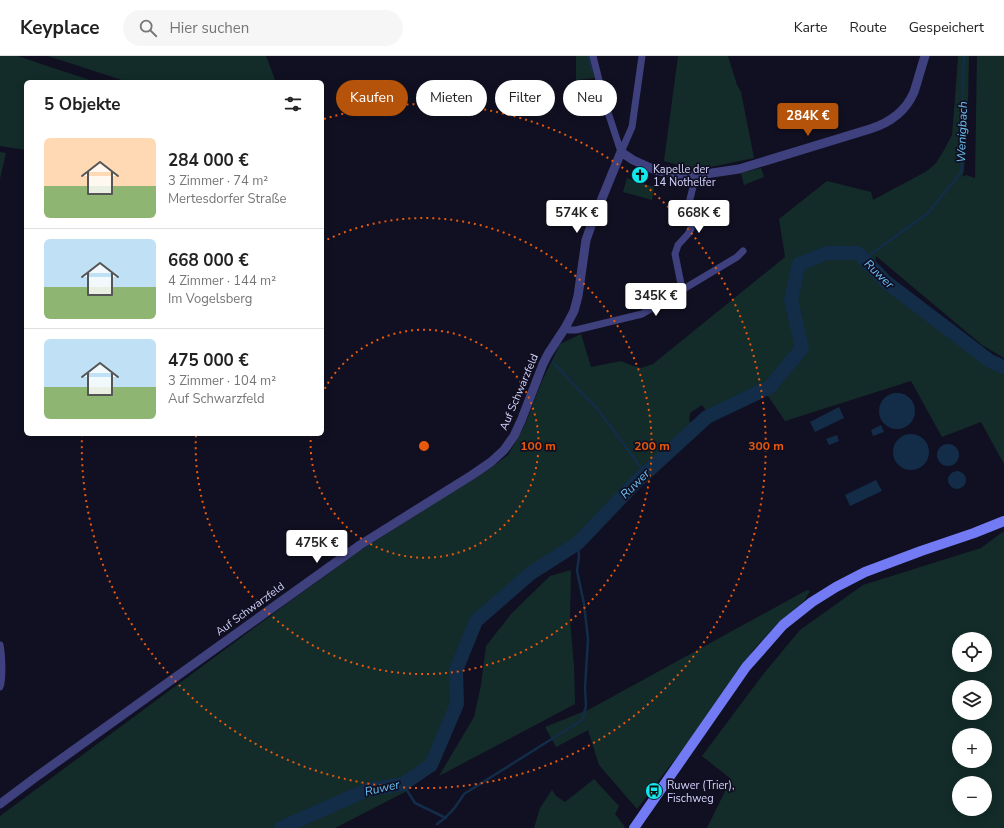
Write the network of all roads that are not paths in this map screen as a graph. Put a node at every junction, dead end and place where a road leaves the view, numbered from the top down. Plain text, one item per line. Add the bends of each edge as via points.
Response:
1 (593, 56) edge
2 (642, 56) edge
3 (925, 56) edge
4 (621, 152) junction
5 (692, 176) junction
6 (743, 251) dead end
7 (682, 289) junction
8 (565, 328) junction
9 (1004, 521) edge
10 (0, 645) edge
11 (0, 687) edge
12 (0, 804) edge
13 (634, 828) edge

1 - 4 street
2 - 4 street via 632,127
3 - 5 street via 909,100 895,116 884,123 739,168
4 - 5 street via 655,170
4 - 8 street, Auf Schwarzfeld via 588,236 576,304
5 - 7 street via 693,187 689,203 691,229 678,245 675,254
6 - 7 street
7 - 8 street via 642,314 579,329
8 - 12 street, Auf Schwarzfeld via 543,364 514,436 498,457 360,546
9 - 13 main road via 865,572 812,602 783,625 746,667
10 - 11 street

